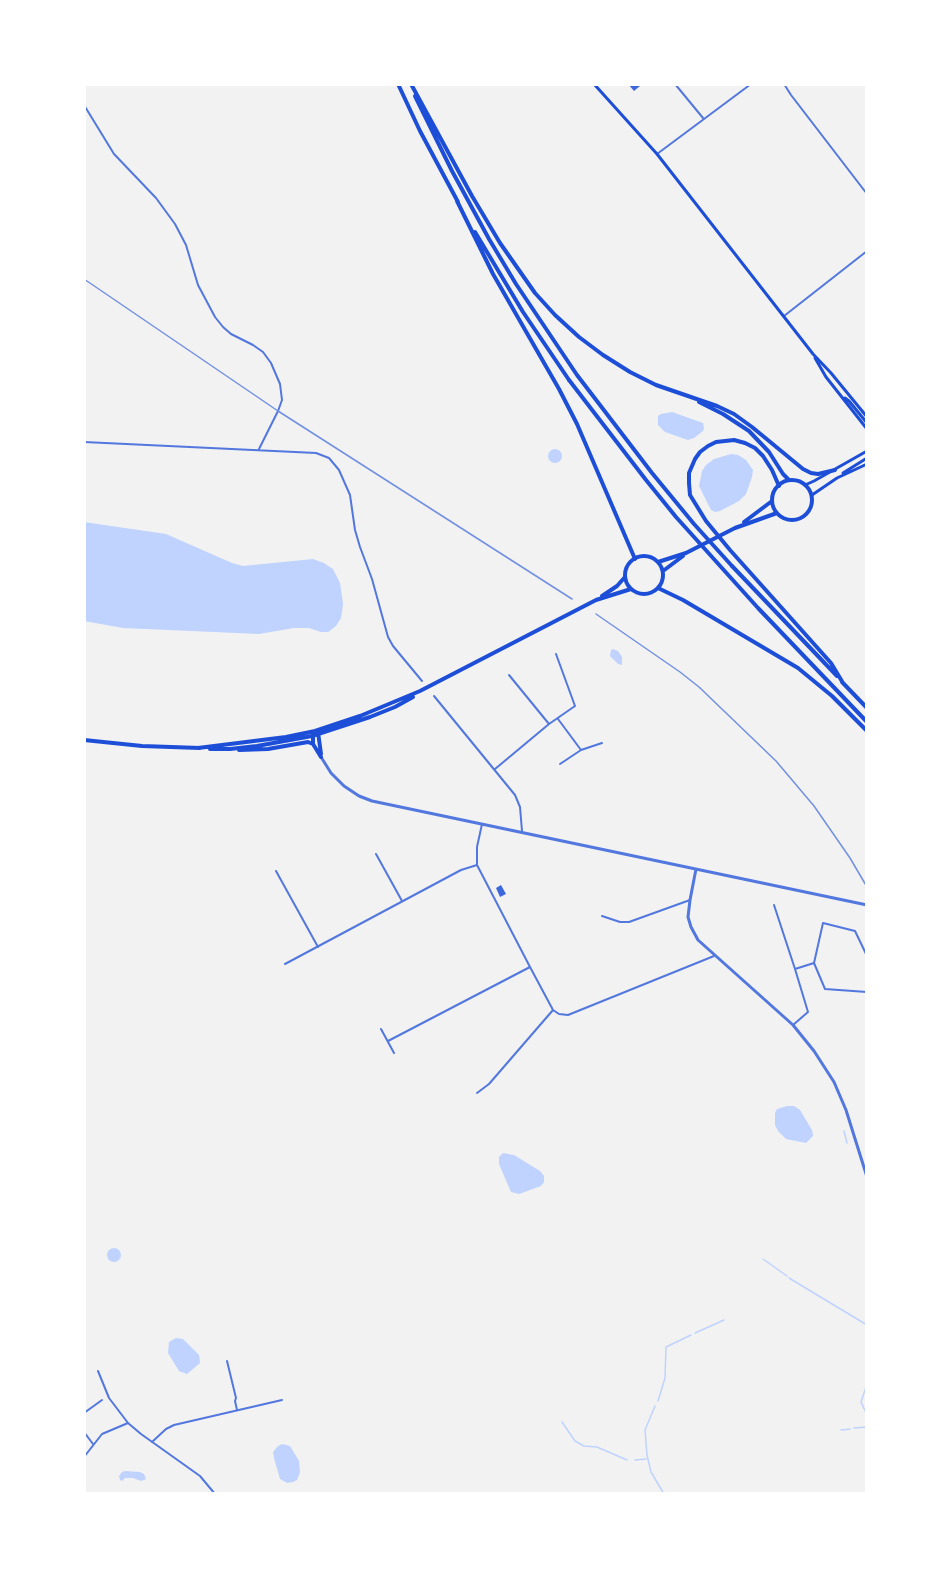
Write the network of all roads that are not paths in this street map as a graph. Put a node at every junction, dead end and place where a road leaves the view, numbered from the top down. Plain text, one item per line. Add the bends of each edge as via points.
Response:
1 (398, 84) edge
2 (410, 84) edge
3 (594, 84) edge
4 (675, 84) edge
5 (751, 84) edge
6 (784, 84) edge
7 (84, 105) edge
8 (703, 118) junction
9 (657, 154) junction
10 (867, 194) edge
11 (457, 201) junction
12 (867, 251) edge
13 (784, 317) junction
14 (813, 354) junction
15 (680, 394) junction
16 (841, 396) junction
17 (867, 417) edge
18 (867, 423) edge
19 (867, 429) edge
20 (84, 442) edge
21 (259, 449) junction
22 (867, 452) edge
23 (867, 458) edge
24 (867, 464) edge
25 (835, 470) junction
26 (837, 478) junction
27 (789, 480) junction
28 (805, 485) junction
29 (779, 486) junction
30 (812, 495) junction
31 (772, 501) junction
32 (777, 513) junction
33 (735, 528) junction
34 (686, 553) junction
35 (635, 559) junction
36 (658, 562) junction
37 (663, 571) junction
38 (625, 577) junction
39 (658, 588) junction
40 (631, 590) junction
41 (597, 600) junction
42 (556, 654) dead end
43 (509, 675) dead end
44 (422, 681) dead end
45 (843, 683) junction
46 (434, 696) dead end
47 (867, 708) edge
48 (557, 718) junction
49 (867, 722) edge
50 (549, 724) junction
51 (867, 731) edge
52 (317, 732) junction
53 (312, 736) junction
54 (84, 740) edge
55 (603, 743) dead end
56 (313, 744) junction
57 (198, 748) junction
58 (230, 749) junction
59 (581, 750) junction
60 (321, 757) junction
61 (560, 764) dead end
62 (495, 769) junction
63 (482, 824) junction
64 (522, 832) junction
65 (375, 854) dead end
66 (477, 865) junction
67 (696, 869) junction
68 (276, 871) dead end
69 (690, 900) junction
70 (402, 902) junction
71 (774, 905) dead end
72 (867, 905) edge
73 (602, 916) dead end
74 (318, 947) junction
75 (714, 956) junction
76 (867, 956) edge
77 (814, 963) junction
78 (285, 964) dead end
79 (530, 967) junction
80 (795, 969) junction
81 (867, 992) edge
82 (553, 1010) junction
83 (793, 1025) junction
84 (381, 1029) dead end
85 (388, 1041) junction
86 (394, 1053) dead end
87 (477, 1093) dead end
88 (867, 1177) edge
89 (227, 1361) dead end
90 (98, 1371) dead end
91 (102, 1400) dead end
92 (282, 1400) dead end
93 (237, 1410) junction
94 (84, 1413) edge
95 (128, 1423) junction
96 (84, 1432) edge
97 (152, 1442) junction
98 (93, 1445) junction
99 (84, 1457) edge
100 (215, 1494) edge

1 - 11 main road
2 - 15 main road via 500,243 535,293 603,355
2 - 45 main road via 489,239 577,375 694,524
3 - 9 main road
4 - 8 street
5 - 8 street
6 - 10 street
7 - 21 street via 114,154 175,224 215,317 231,334 262,352 276,372 282,400
8 - 9 street
9 - 13 main road
11 - 35 main road via 577,424
11 - 49 main road via 569,380 646,480 758,608
12 - 13 street
13 - 14 main road
14 - 16 main road
14 - 17 main road
15 - 25 main road via 734,414 811,473
15 - 27 main road via 749,431
16 - 18 main road
16 - 19 main road
20 - 21 street
21 - 44 street via 316,453 329,458 339,470 350,495 355,530 388,636
22 - 25 main road
23 - 26 main road
24 - 26 main road
25 - 28 main road
26 - 30 main road
27 - 28 main road
27 - 29 main road
28 - 30 main road
29 - 31 main road
29 - 45 main road via 763,456 755,448 734,440 708,446 695,459 689,473 690,495 706,520 831,663
30 - 32 main road via 811,507 799,519 787,520
31 - 32 main road
31 - 33 main road
32 - 33 main road
33 - 34 main road
34 - 36 main road
34 - 37 main road
35 - 36 main road via 649,557
35 - 38 main road via 626,568
36 - 37 main road
37 - 39 main road
38 - 40 main road
38 - 41 main road
39 - 40 main road via 645,595
39 - 51 main road via 798,668
40 - 41 main road
41 - 52 main road via 420,691
42 - 48 street via 575,706
43 - 50 street
45 - 47 main road
46 - 62 street
48 - 50 street
48 - 59 street
50 - 62 street
52 - 53 main road
52 - 57 main road
52 - 60 main road
53 - 56 main road
53 - 58 main road
54 - 57 main road
55 - 59 street
56 - 58 main road
56 - 60 main road
57 - 58 main road
59 - 61 street
60 - 63 street via 340,783 363,798
62 - 64 street via 515,795
63 - 64 street
63 - 66 street
64 - 67 street
65 - 70 street
66 - 70 street
66 - 79 street
67 - 69 street
67 - 72 street
68 - 74 street
69 - 73 street via 629,922
69 - 75 street via 691,927
70 - 74 street
71 - 80 street
74 - 78 street
75 - 82 street via 568,1015
75 - 83 street
76 - 77 street via 855,931 823,923
77 - 80 street
77 - 81 street via 825,989
79 - 82 street
79 - 85 street
80 - 83 street via 808,1012
82 - 87 street
83 - 88 street via 834,1082
84 - 85 street
85 - 86 street
89 - 93 street
90 - 95 street via 109,1398
91 - 94 street
92 - 93 street
93 - 97 street via 174,1425
95 - 97 street
95 - 98 street via 102,1434
96 - 98 street
97 - 100 street via 200,1476
98 - 99 street

